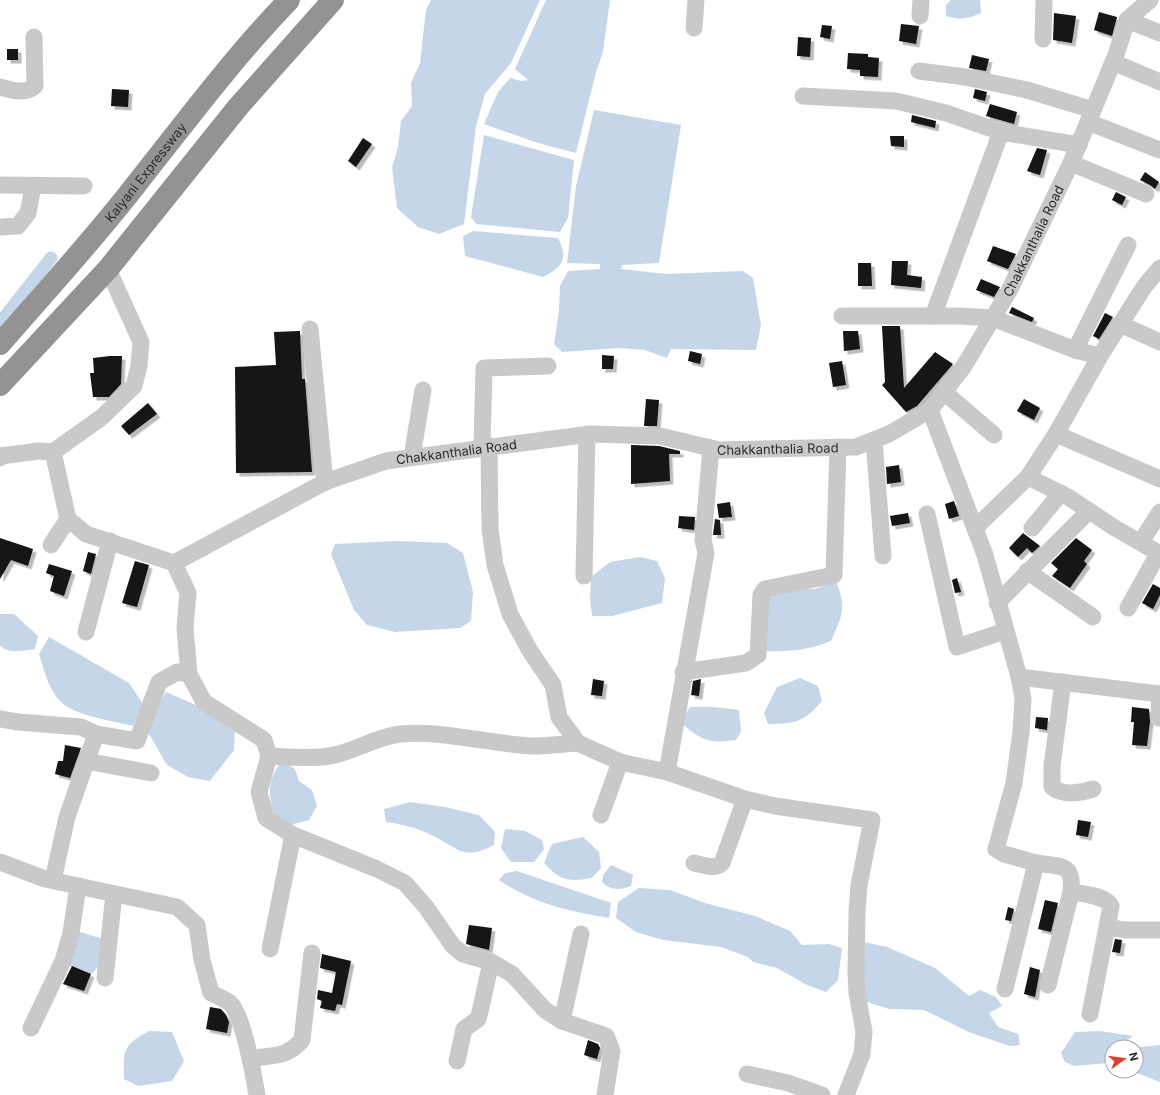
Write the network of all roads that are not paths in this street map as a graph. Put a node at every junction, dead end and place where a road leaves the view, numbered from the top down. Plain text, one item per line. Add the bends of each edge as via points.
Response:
1 (289, 0) edge
2 (333, 0) edge
3 (696, 0) edge
4 (1044, 0) edge
5 (1150, 0) edge
6 (1127, 20) junction
7 (694, 28) dead end
8 (1160, 33) edge
9 (34, 37) dead end
10 (1043, 39) dead end
11 (1113, 62) junction
12 (919, 71) dead end
13 (1160, 82) edge
14 (0, 87) edge
15 (803, 96) dead end
16 (1091, 116) junction
17 (1001, 132) junction
18 (1078, 145) junction
19 (1160, 150) edge
20 (1071, 163) junction
21 (0, 185) edge
22 (32, 186) junction
23 (84, 186) dead end
24 (1146, 194) dead end
25 (0, 227) edge
26 (1128, 245) dead end
27 (1160, 268) edge
28 (108, 269) junction
29 (842, 316) dead end
30 (933, 316) junction
31 (993, 318) junction
32 (1120, 324) junction
33 (310, 330) dead end
34 (1160, 342) edge
35 (0, 344) edge
36 (1075, 350) junction
37 (1100, 356) junction
38 (548, 366) dead end
39 (0, 385) edge
40 (423, 390) dead end
41 (944, 392) junction
42 (930, 410) junction
43 (1056, 434) junction
44 (587, 435) junction
45 (994, 436) dead end
46 (874, 440) junction
47 (485, 447) junction
48 (838, 447) junction
49 (711, 448) junction
50 (53, 452) junction
51 (412, 457) junction
52 (0, 458) edge
53 (1028, 477) junction
54 (1160, 478) edge
55 (325, 482) junction
56 (1062, 493) junction
57 (1089, 511) junction
58 (1160, 512) edge
59 (926, 514) dead end
60 (68, 519) junction
61 (975, 528) junction
62 (1032, 528) dead end
63 (110, 541) junction
64 (1141, 542) junction
65 (52, 545) dead end
66 (1159, 554) edge
67 (882, 556) dead end
68 (174, 563) junction
69 (1027, 572) junction
70 (584, 576) dead end
71 (997, 603) junction
72 (1128, 608) dead end
73 (1093, 617) dead end
74 (1005, 631) junction
75 (86, 632) dead end
76 (683, 672) junction
77 (189, 674) junction
78 (1019, 677) junction
79 (1063, 682) junction
80 (1160, 694) edge
81 (1158, 718) dead end
82 (0, 719) edge
83 (96, 734) junction
84 (578, 743) junction
85 (269, 756) junction
86 (86, 761) junction
87 (620, 762) junction
88 (667, 772) junction
89 (151, 773) dead end
90 (1093, 789) dead end
91 (744, 799) junction
92 (601, 815) dead end
93 (293, 835) junction
94 (0, 862) edge
95 (694, 863) dead end
96 (1036, 863) junction
97 (52, 880) junction
98 (78, 886) junction
99 (1071, 892) junction
100 (114, 894) junction
101 (1108, 927) junction
102 (1160, 930) edge
103 (581, 934) dead end
104 (270, 949) dead end
105 (312, 953) dead end
106 (492, 962) junction
107 (105, 978) dead end
108 (1048, 985) dead end
109 (1005, 989) dead end
110 (1090, 1014) dead end
111 (562, 1022) junction
112 (31, 1028) dead end
113 (252, 1058) junction
114 (457, 1061) dead end
115 (747, 1074) dead end
116 (257, 1095) edge
117 (605, 1095) edge
118 (822, 1095) edge
119 (846, 1095) edge

1 - 35 highway, Kalyani Expressway via 200,102 125,199
2 - 28 highway via 238,107
3 - 7 street
4 - 10 street
5 - 6 street
6 - 8 street
6 - 11 street, Chakkanthalia Road
9 - 14 street via 35,86 24,92
11 - 13 street
11 - 16 street, Chakkanthalia Road
12 - 16 street via 965,77 1027,90
15 - 17 street via 896,101 946,113
16 - 18 street, Chakkanthalia Road
16 - 19 street
17 - 18 street
17 - 30 street
18 - 20 street, Chakkanthalia Road
20 - 24 street
20 - 31 street, Chakkanthalia Road via 1009,291
21 - 22 street
22 - 23 street
22 - 25 street via 28,213 18,226
26 - 36 street
27 - 32 street
28 - 39 highway
28 - 50 street via 141,342 134,386 102,417
29 - 30 street
30 - 31 street
31 - 36 street
31 - 41 street, Chakkanthalia Road via 964,366
32 - 34 street
32 - 37 street
33 - 55 street
36 - 37 street
37 - 43 street
38 - 47 street via 484,368
40 - 51 street
41 - 42 street, Chakkanthalia Road
41 - 45 street
42 - 46 street, Chakkanthalia Road
42 - 61 street
43 - 53 street
43 - 54 street
44 - 47 street, Chakkanthalia Road
44 - 49 street, Chakkanthalia Road via 660,436
44 - 70 street
46 - 48 street, Chakkanthalia Road via 856,447
46 - 67 street
47 - 51 street, Chakkanthalia Road
47 - 84 street via 490,529 497,572 510,614 552,685 559,717
48 - 49 street, Chakkanthalia Road via 718,450
48 - 76 street via 834,575 765,589 761,595 758,655 754,659 746,663
49 - 76 street via 703,540 706,553
50 - 52 street via 38,451
50 - 60 street
51 - 55 street, Chakkanthalia Road via 386,461
53 - 56 street
53 - 61 street
55 - 68 street, Chakkanthalia Road
56 - 57 street
56 - 62 street
57 - 64 street
57 - 69 street
58 - 64 street
59 - 74 street via 957,647
60 - 63 street via 86,534
60 - 65 street
61 - 71 street
63 - 68 street
63 - 75 street
64 - 66 street
66 - 72 street
68 - 77 street via 188,594 185,628
69 - 71 street
69 - 73 street
71 - 74 street
74 - 78 street
76 - 88 street
77 - 83 street via 177,672 159,682 137,740
77 - 85 street via 204,702 264,740
78 - 79 street
78 - 96 street via 1023,699 1021,732 1014,783 996,849 1004,854
79 - 80 street
79 - 90 street via 1052,766 1052,787 1056,790 1078,793
80 - 81 street
82 - 83 street via 81,726
83 - 86 street
84 - 85 street via 533,746 429,734 399,734 377,739 331,756
84 - 87 street
85 - 93 street via 259,792 266,818
86 - 89 street
86 - 97 street via 67,817
87 - 88 street
87 - 92 street
88 - 91 street
91 - 95 street via 722,863 714,867
91 - 119 street via 872,820 859,885 857,911 856,972 864,1032 862,1054
93 - 104 street
93 - 106 street via 405,883 426,907 453,946 463,954
94 - 97 street
96 - 99 street via 1067,869 1072,878
96 - 109 street
97 - 98 street
98 - 100 street
98 - 112 street via 71,934 63,961
99 - 101 street via 1110,903 1112,909
99 - 108 street
100 - 107 street
100 - 113 street via 177,907 197,925 202,960 211,992 231,1004
101 - 102 street via 1125,930
101 - 110 street
103 - 111 street
105 - 113 street via 302,1040 295,1049 288,1052
106 - 111 street via 512,974 545,1010
106 - 114 street via 478,1019 464,1030
111 - 117 street via 606,1036 612,1051
113 - 116 street
115 - 118 street via 788,1083

